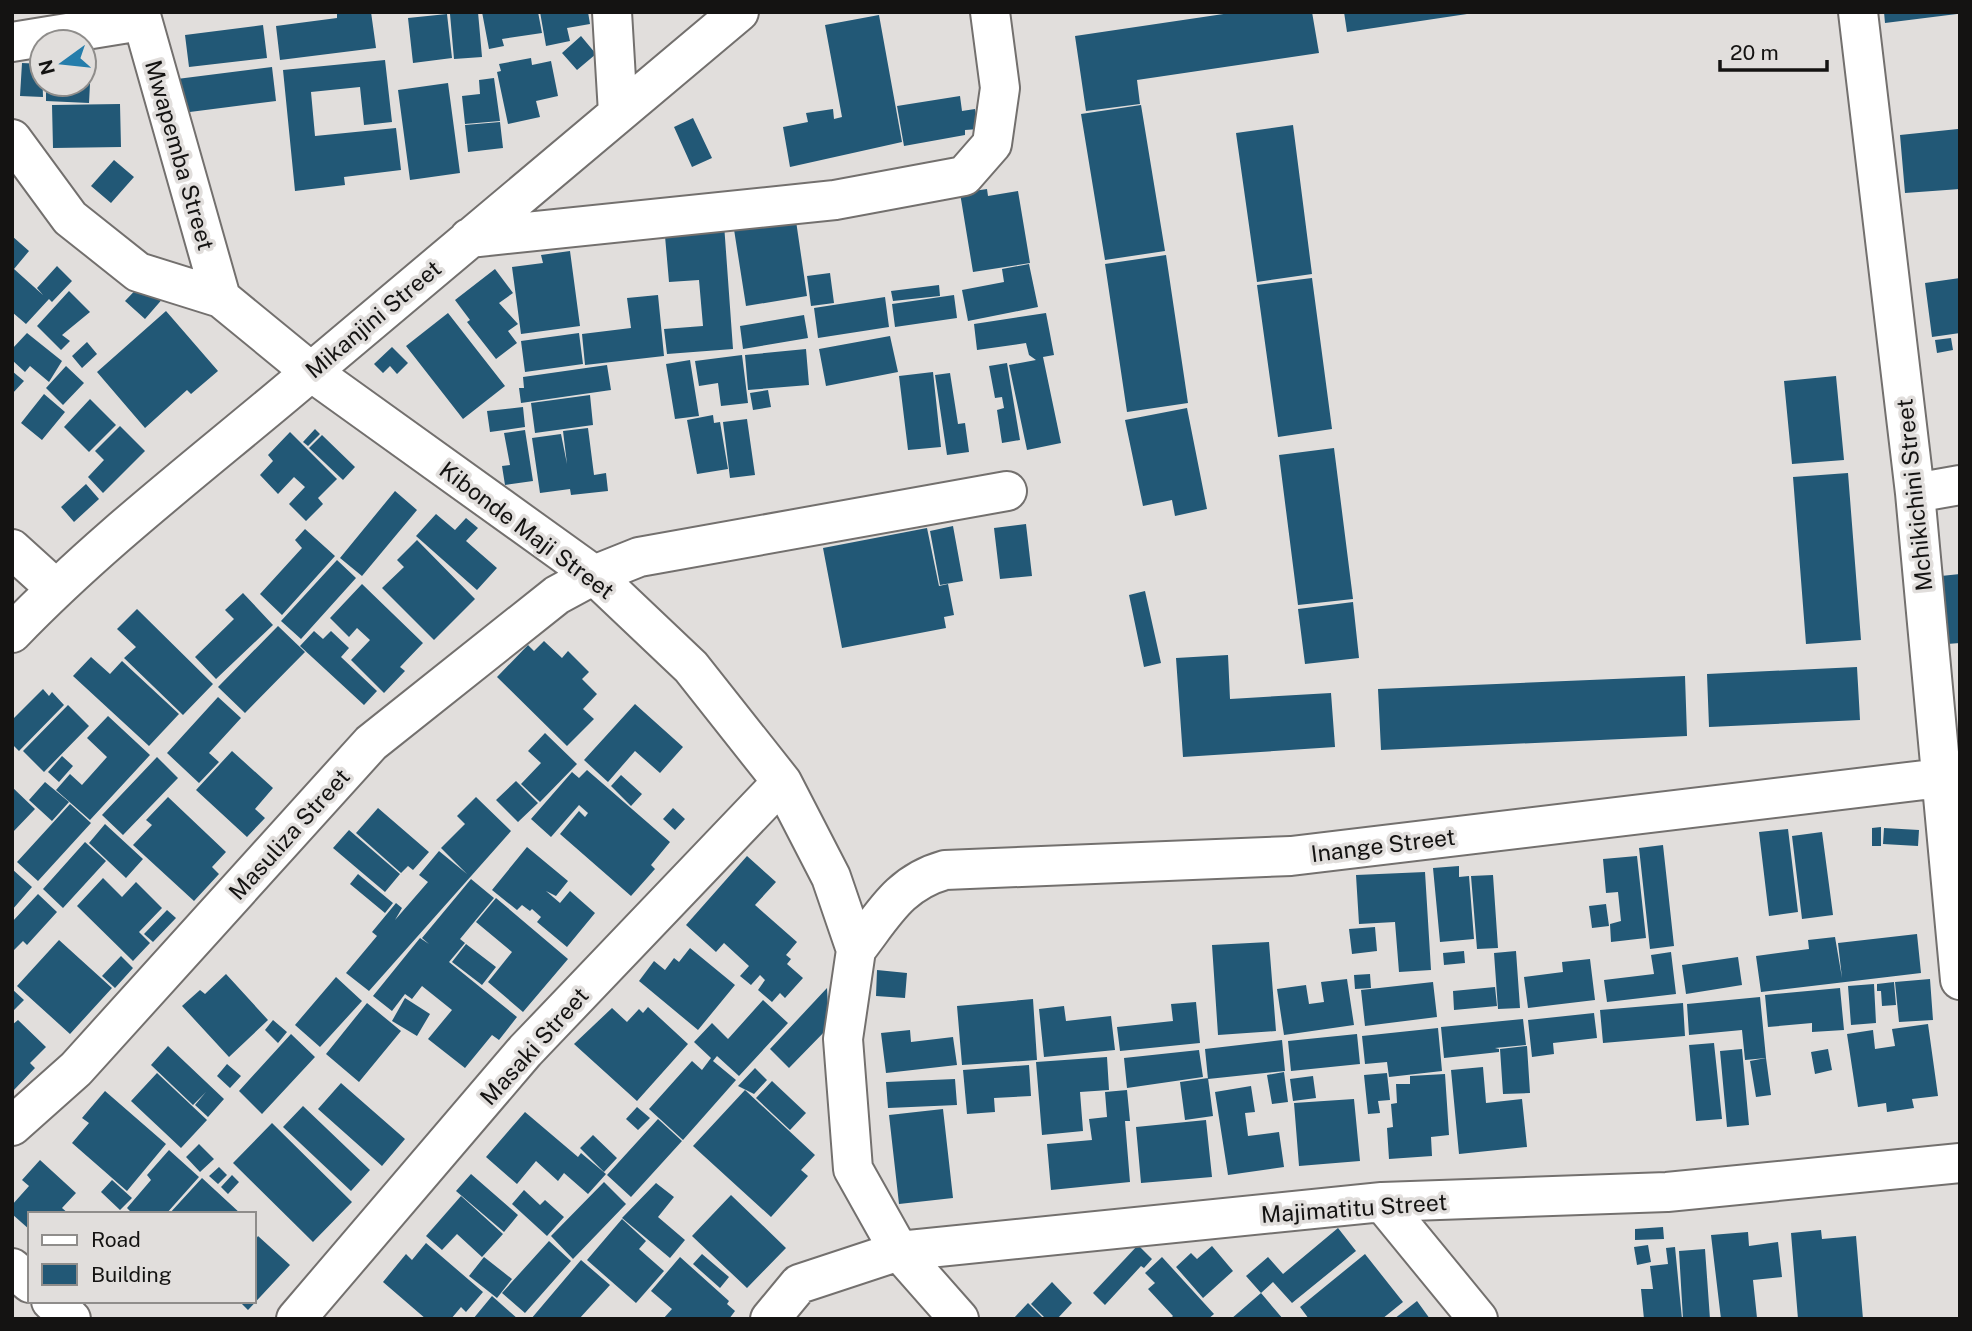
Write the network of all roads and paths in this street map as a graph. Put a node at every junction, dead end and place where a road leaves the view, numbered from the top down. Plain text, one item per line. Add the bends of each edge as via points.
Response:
1 (612, 12) edge
2 (739, 12) edge
3 (990, 12) edge
4 (1858, 12) edge
5 (141, 17) edge
6 (12, 42) edge
7 (618, 113) junction
8 (12, 139) edge
9 (469, 238) junction
10 (221, 298) junction
11 (310, 371) junction
12 (1960, 485) edge
13 (1007, 491) dead end
14 (1915, 493) junction
15 (12, 549) edge
16 (594, 575) junction
17 (55, 588) junction
18 (12, 633) edge
19 (1941, 778) junction
20 (782, 782) junction
21 (856, 950) junction
22 (1960, 979) edge
23 (12, 1126) edge
24 (1960, 1163) edge
25 (1382, 1202) junction
26 (899, 1251) junction
27 (12, 1268) edge
28 (28, 1281) edge
29 (53, 1303) edge
30 (71, 1319) edge
31 (296, 1319) edge
32 (770, 1319) edge
33 (959, 1319) edge
34 (1478, 1319) edge

1 - 7 street
2 - 7 street, Mikanjini Street
3 - 9 street via 1000,89 992,144 964,176 835,200
4 - 14 street, Mchikichini Street
5 - 6 street
5 - 10 street, Mwapemba Street
7 - 9 street, Mikanjini Street
8 - 10 street, Kibonde Maji Street via 70,218 138,272
9 - 11 street, Mikanjini Street
10 - 11 street, Kibonde Maji Street
11 - 16 street, Kibonde Maji Street
11 - 17 street, Mikanjini Street
12 - 14 street
13 - 16 street, Masuliza Street via 639,557
14 - 19 street, Mchikichini Street
15 - 17 street
16 - 20 street, Kibonde Maji Street via 691,667
16 - 23 street, Masuliza Street via 557,595 371,743 76,1069
17 - 18 street, Mikanjini Street
19 - 21 street, Inange Street via 1291,856 945,870 921,876 902,890
19 - 22 street, Mchikichini Street
20 - 21 street, Kibonde Maji Street via 831,877
20 - 31 street, Masaki Street via 526,1051
21 - 26 street, Kibonde Maji Street via 843,1039 853,1169
24 - 25 street, Majimatitu Street via 1667,1192
25 - 26 street, Majimatitu Street
25 - 34 street
26 - 32 street, Majimatitu Street via 799,1284
26 - 33 street, Kibonde Maji Street
27 - 28 street
29 - 30 street

